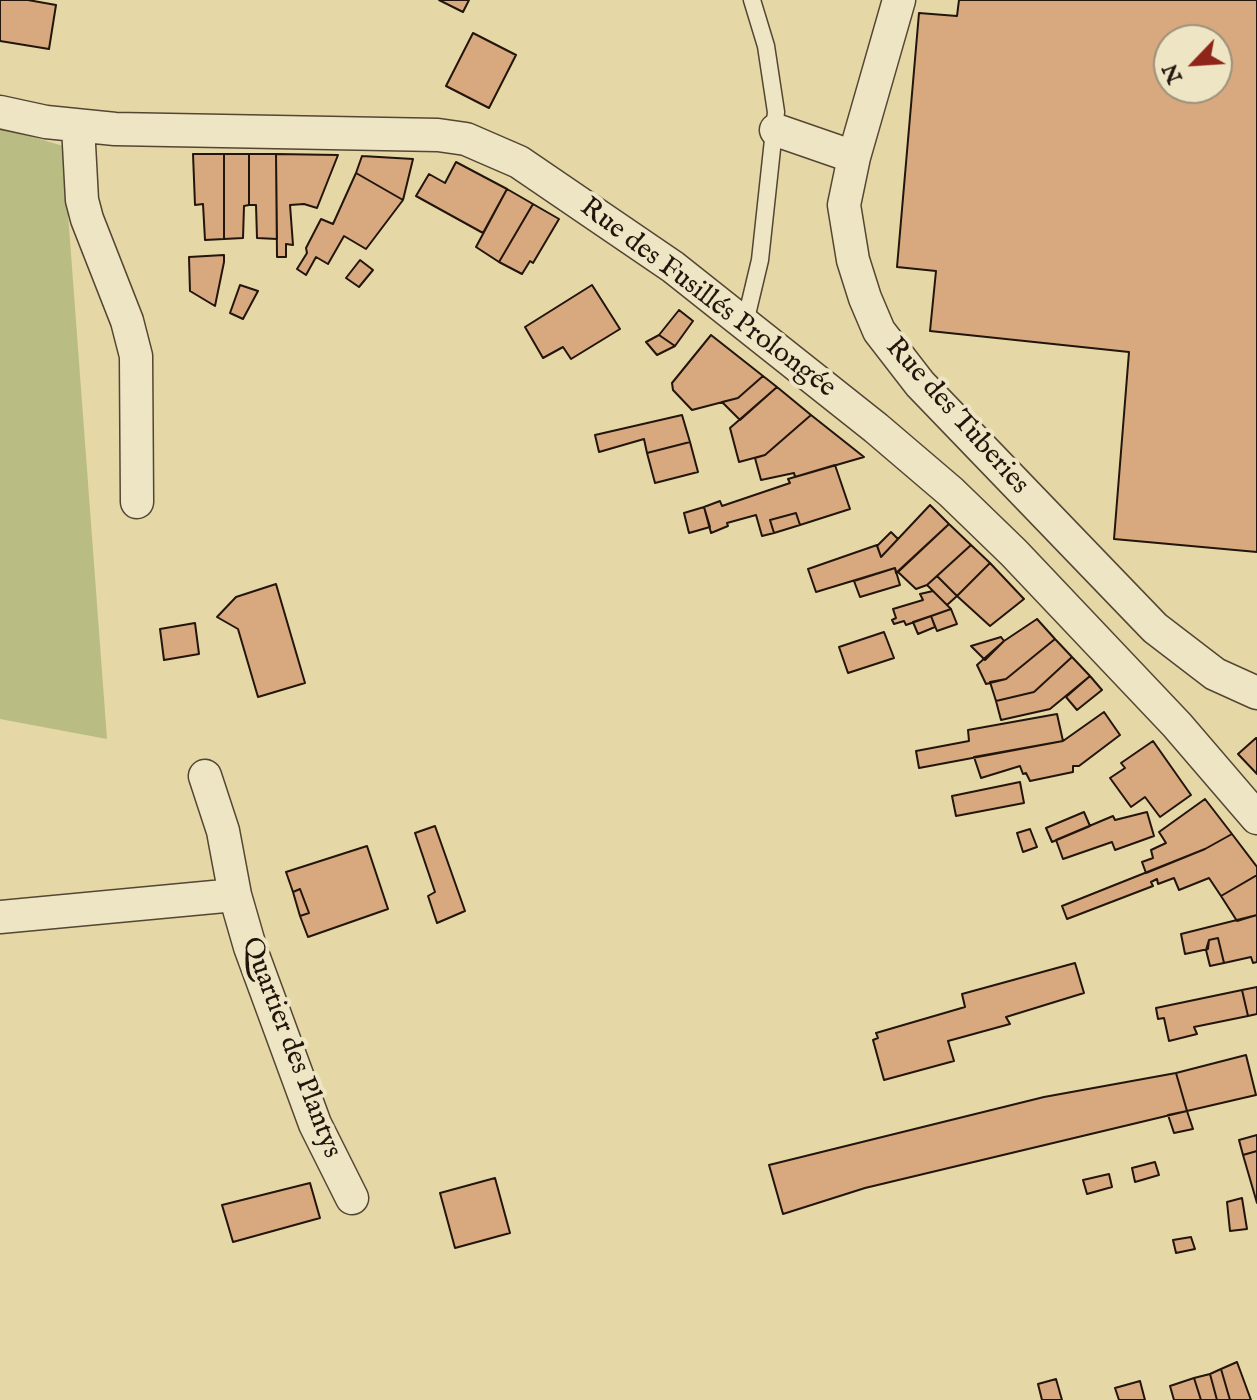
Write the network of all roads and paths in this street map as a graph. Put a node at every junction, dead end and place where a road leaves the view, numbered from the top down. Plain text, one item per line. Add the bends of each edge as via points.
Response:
1 (752, 0) edge
2 (899, 0) edge
3 (0, 112) edge
4 (78, 126) junction
5 (776, 130) junction
6 (854, 157) junction
7 (745, 323) junction
8 (137, 502) dead end
9 (1257, 693) edge
10 (205, 776) dead end
11 (1257, 818) edge
12 (235, 895) junction
13 (0, 917) edge
14 (352, 1198) dead end

1 - 5 lane via 772,73
2 - 6 street, Rue des Tuberies
3 - 4 street, Rue des Fusillés Prolongée
4 - 7 street, Rue des Fusillés Prolongée via 466,139 539,175
4 - 8 street via 84,209 136,356
5 - 6 street
5 - 7 lane via 760,260
6 - 9 street, Rue des Tuberies via 845,189 848,239 865,298 890,348 1155,628 1215,674
7 - 11 street, Rue des Fusillés Prolongée via 973,513 1177,725
10 - 12 street, Quartier des Plantys via 223,831
12 - 13 street
12 - 14 street, Quartier des Plantys via 315,1124

